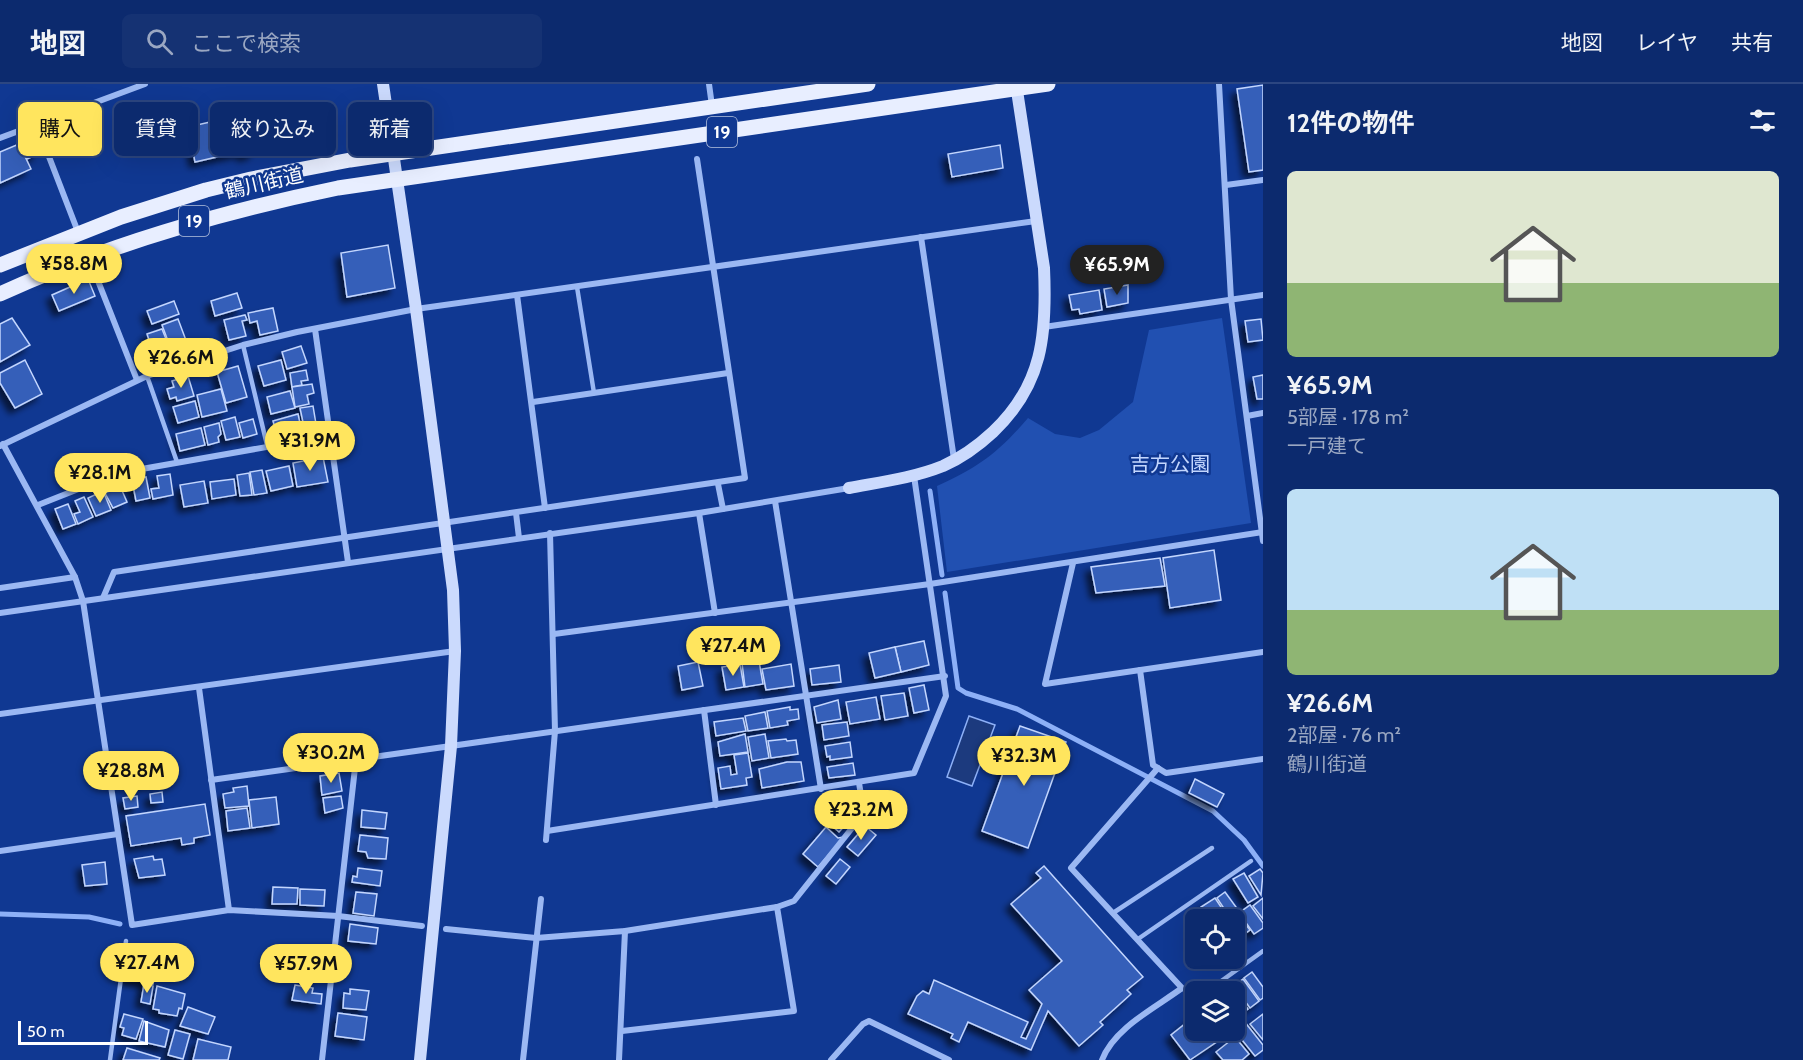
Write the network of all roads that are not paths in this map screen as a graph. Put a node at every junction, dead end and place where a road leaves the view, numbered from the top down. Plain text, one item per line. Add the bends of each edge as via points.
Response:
1 (145, 84) edge
2 (382, 84) edge
3 (709, 84) edge
4 (868, 84) edge
5 (1048, 84) edge
6 (1219, 84) edge
7 (1016, 86) edge
8 (95, 102) edge
9 (385, 102) edge
10 (712, 107) junction
11 (18, 130) edge
12 (0, 138) edge
13 (432, 148) edge
14 (49, 156) edge
15 (382, 156) edge
16 (393, 156) edge
17 (697, 159) dead end
18 (396, 179) junction
19 (1263, 180) edge
20 (1226, 185) junction
21 (1036, 221) junction
22 (78, 232) junction
23 (921, 237) junction
24 (88, 256) junction
25 (0, 264) edge
26 (714, 266) junction
27 (576, 287) junction
28 (0, 294) edge
29 (1263, 294) edge
30 (517, 295) junction
31 (1231, 299) junction
32 (416, 309) junction
33 (1044, 327) junction
34 (315, 329) junction
35 (243, 345) junction
36 (728, 373) junction
37 (147, 375) junction
38 (137, 380) junction
39 (594, 393) junction
40 (533, 402) junction
41 (1263, 413) edge
42 (1247, 416) junction
43 (329, 436) junction
44 (2, 445) edge
45 (267, 445) junction
46 (954, 459) junction
47 (177, 462) junction
48 (914, 476) junction
49 (718, 484) junction
50 (849, 488) joint
51 (775, 501) junction
52 (38, 506) junction
53 (545, 508) junction
54 (723, 509) junction
55 (516, 513) junction
56 (699, 513) junction
57 (446, 522) junction
58 (1262, 532) edge
59 (550, 533) junction
60 (345, 537) junction
61 (519, 538) junction
62 (1263, 541) edge
63 (449, 549) junction
64 (348, 562) junction
65 (1073, 563) junction
66 (75, 577) junction
67 (930, 584) junction
68 (0, 588) edge
69 (103, 598) junction
70 (84, 601) junction
71 (791, 602) junction
72 (715, 613) junction
73 (0, 614) edge
74 (554, 634) junction
75 (455, 651) junction
76 (1263, 652) edge
77 (1140, 670) junction
78 (945, 675) junction
79 (199, 688) junction
80 (806, 695) junction
81 (98, 701) junction
82 (704, 710) junction
83 (0, 714) edge
84 (555, 731) junction
85 (450, 746) junction
86 (356, 759) junction
87 (1263, 759) edge
88 (1155, 770) junction
89 (211, 780) junction
90 (859, 783) junction
91 (821, 789) junction
92 (716, 805) junction
93 (547, 831) junction
94 (118, 834) junction
95 (546, 840) dead end
96 (1212, 848) dead end
97 (0, 850) edge
98 (1251, 861) dead end
99 (541, 899) dead end
100 (777, 908) junction
101 (230, 910) junction
102 (1113, 913) junction
103 (338, 916) junction
104 (422, 926) dead end
105 (446, 929) dead end
106 (625, 931) junction
107 (536, 938) junction
108 (1138, 939) junction
109 (126, 941) dead end
110 (1263, 951) edge
111 (1221, 981) edge
112 (1182, 988) junction
113 (1185, 990) edge
114 (622, 1031) junction
115 (110, 1060) edge
116 (322, 1060) edge
117 (420, 1060) edge
118 (523, 1060) edge
119 (619, 1060) edge
120 (831, 1060) edge
121 (949, 1060) edge
122 (1102, 1060) edge

1 - 8 street
2 - 9 street
3 - 10 street
4 - 10 main road, 鶴川街道 / 19
5 - 7 main road, 鶴川街道 / 19
6 - 20 street
7 - 18 main road, 鶴川街道 / 19
7 - 21 street
10 - 13 main road, 鶴川街道 / 19
11 - 12 street
14 - 22 street
15 - 22 main road, 鶴川街道 / 19 via 206,190
16 - 18 street
17 - 26 street
18 - 24 main road, 鶴川街道 / 19 via 258,204
18 - 32 street
19 - 20 street
20 - 31 street
21 - 23 street
21 - 33 street via 1044,268
22 - 25 main road, 鶴川街道 / 19
23 - 26 street
23 - 46 street
24 - 28 main road, 鶴川街道 / 19
24 - 38 street
26 - 27 street
26 - 36 street
27 - 30 street
27 - 39 lane
29 - 31 street
30 - 32 street
30 - 40 street
31 - 33 street
31 - 42 street
32 - 34 street
32 - 57 street
33 - 46 street via 1038,364 1026,392 1007,419 982,442
34 - 35 street
34 - 43 street
35 - 37 street
35 - 45 lane
36 - 39 street
36 - 49 street via 745,478
37 - 38 street
37 - 47 lane
38 - 44 street
39 - 40 street
40 - 53 street
41 - 42 street
42 - 58 street
43 - 45 street
43 - 60 street
44 - 52 street
45 - 47 street
46 - 48 street
47 - 52 street via 119,473
48 - 50 street
48 - 67 street
49 - 53 street
49 - 54 street
50 - 51 street
51 - 54 street
51 - 71 street
52 - 66 street
53 - 55 street
54 - 56 street
55 - 57 street
55 - 61 street
56 - 59 street
56 - 72 street
57 - 60 street
57 - 63 street
58 - 62 street
58 - 65 street
59 - 61 street
59 - 74 street
60 - 64 street
60 - 69 street via 114,572
61 - 63 street
63 - 64 street
63 - 75 street
64 - 69 street
65 - 67 street
65 - 77 street via 1046,684
66 - 68 street
66 - 70 street
67 - 71 street
67 - 78 street
69 - 70 street
70 - 73 street
70 - 81 street
71 - 72 street
71 - 80 street
72 - 74 street
74 - 84 street
75 - 79 street
75 - 85 street
76 - 77 street
77 - 88 street
78 - 80 street
78 - 90 street via 946,696 914,773
79 - 81 street
79 - 89 street
80 - 82 street
80 - 91 street
81 - 83 street
81 - 94 street
82 - 84 street
82 - 92 street
84 - 85 street
84 - 93 street
85 - 86 street
85 - 117 street
86 - 89 street
86 - 103 street
87 - 88 street via 1166,773
88 - 102 street via 1071,868
89 - 101 street
90 - 91 street
90 - 100 street via 864,813 794,901
91 - 92 street
92 - 93 street
93 - 95 street
94 - 97 street
94 - 101 street via 132,925
96 - 102 lane
98 - 108 lane
99 - 107 street
100 - 106 street
100 - 114 street via 794,1011
101 - 103 street
102 - 108 street
103 - 104 street
103 - 116 street
105 - 107 street
106 - 107 street
106 - 114 street
107 - 118 street
108 - 112 street
109 - 115 lane
110 - 111 lane
112 - 113 lane
112 - 122 street via 1107,1046
114 - 119 street
120 - 121 street via 869,1021

